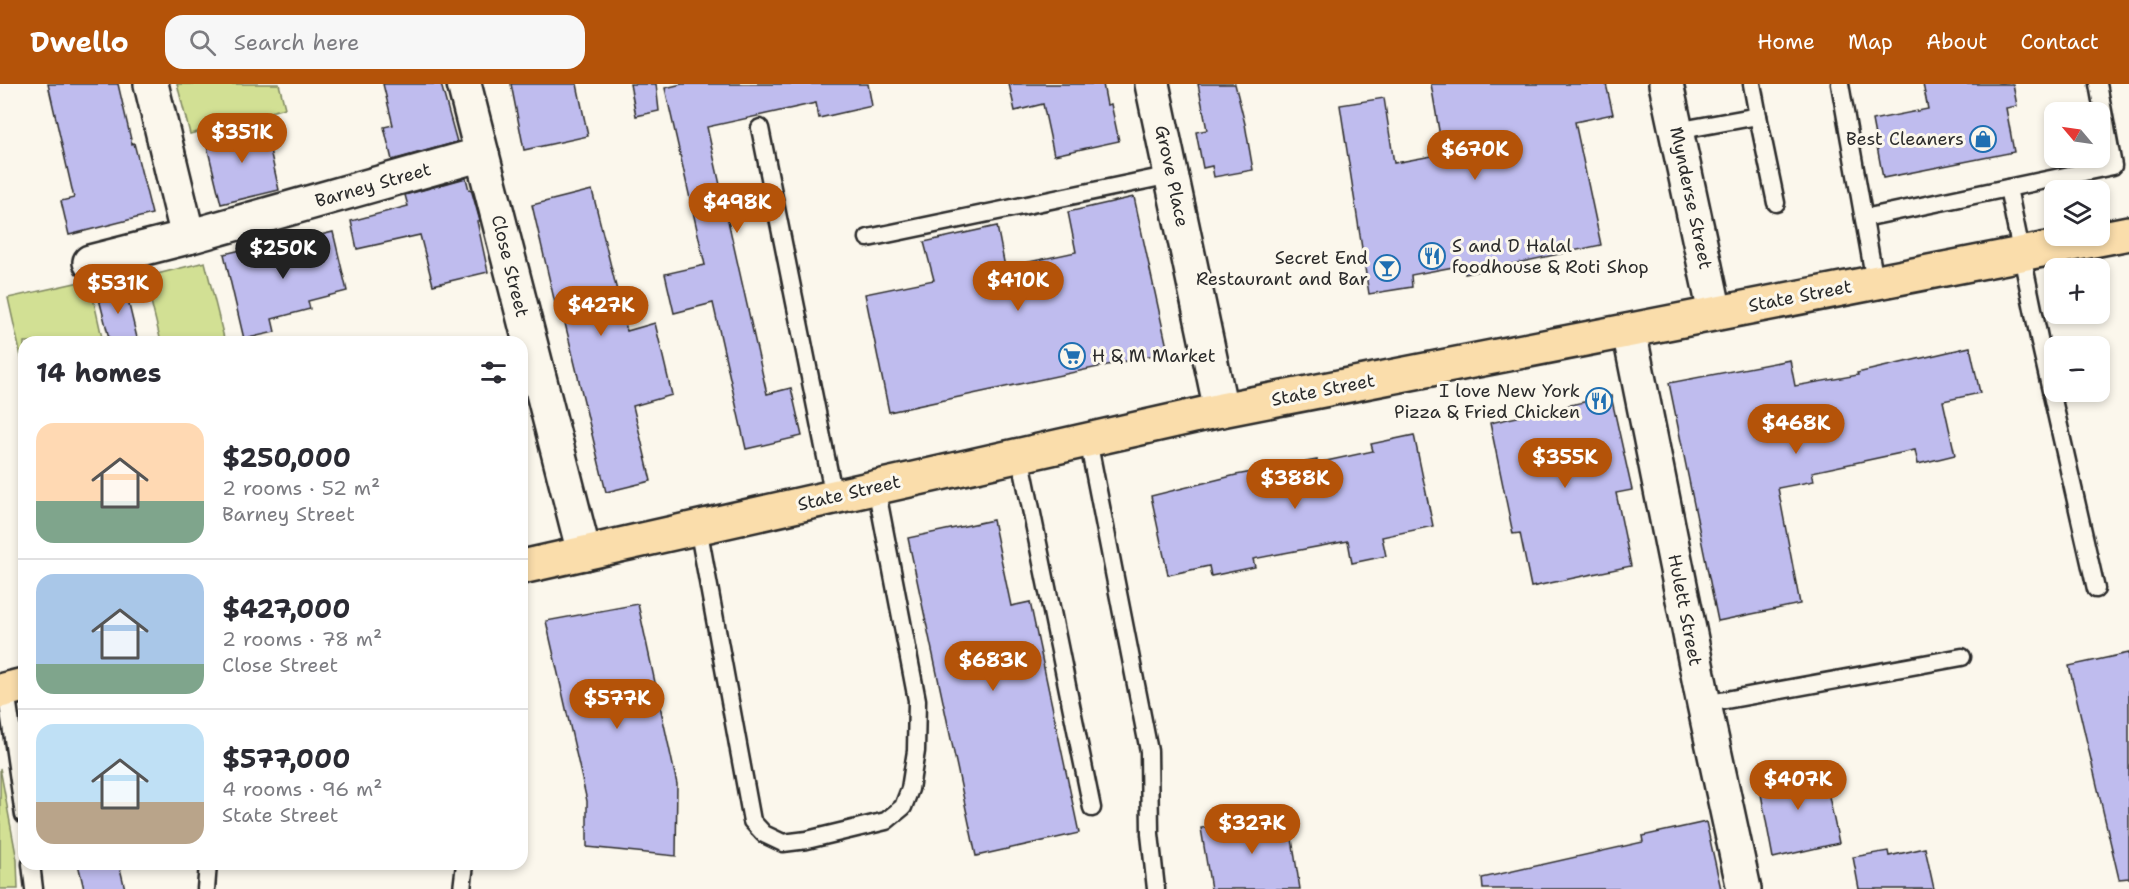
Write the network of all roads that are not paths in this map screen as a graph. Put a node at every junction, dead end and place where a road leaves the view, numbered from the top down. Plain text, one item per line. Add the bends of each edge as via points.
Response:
1 (151, 84) edge
2 (464, 84) edge
3 (1152, 84) edge
4 (1666, 84) edge
5 (1752, 84) edge
6 (1840, 84) edge
7 (2098, 84) edge
8 (1758, 116) junction
9 (760, 128) dead end
10 (1676, 131) junction
11 (482, 154) junction
12 (1172, 175) junction
13 (2008, 188) junction
14 (1776, 203) dead end
15 (1864, 218) junction
16 (2129, 233) edge
17 (188, 237) junction
18 (868, 238) dead end
19 (2022, 254) junction
20 (90, 262) dead end
21 (1875, 282) junction
22 (1715, 313) junction
23 (1629, 331) junction
24 (1221, 410) junction
25 (1088, 440) junction
26 (1020, 455) junction
27 (876, 487) junction
28 (834, 496) junction
29 (698, 527) junction
30 (584, 552) junction
31 (528, 566) edge
32 (2096, 589) dead end
33 (1962, 657) dead end
34 (10, 689) edge
35 (1704, 704) junction
36 (18, 761) edge
37 (1092, 808) dead end
38 (32, 870) edge
39 (208, 870) edge
40 (464, 870) edge
41 (34, 889) edge
42 (206, 889) edge
43 (462, 889) edge
44 (1156, 889) edge
45 (1744, 889) edge

1 - 17 street
2 - 11 street, Close Street
3 - 12 street, Grove Place
4 - 10 street, Mynderse Street
5 - 8 lane
6 - 15 lane
7 - 13 lane via 2113,166
8 - 10 lane
8 - 14 lane
9 - 28 lane
10 - 22 street, Mynderse Street
11 - 17 street, Barney Street
11 - 30 street, Close Street
12 - 18 lane
12 - 24 street, Grove Place
13 - 15 lane
13 - 19 lane
15 - 21 lane
16 - 19 main road, State Street
17 - 20 street, Barney Street
19 - 21 main road, State Street
19 - 32 lane
21 - 22 main road, State Street
22 - 23 main road, State Street
23 - 24 main road, State Street
23 - 35 street, Hulett Street
24 - 25 main road, State Street
25 - 26 main road, State Street
25 - 44 lane via 1149,752 1150,834
26 - 27 main road, State Street
26 - 37 lane
27 - 28 main road, State Street
27 - 29 lane via 917,700 916,751 910,789 903,807 886,821 807,840 783,843 764,834 752,821
28 - 29 main road, State Street
29 - 30 main road, State Street
30 - 31 main road, State Street
33 - 35 lane
34 - 36 lane
35 - 45 street, Hulett Street
38 - 41 lane
39 - 42 lane
40 - 43 lane

